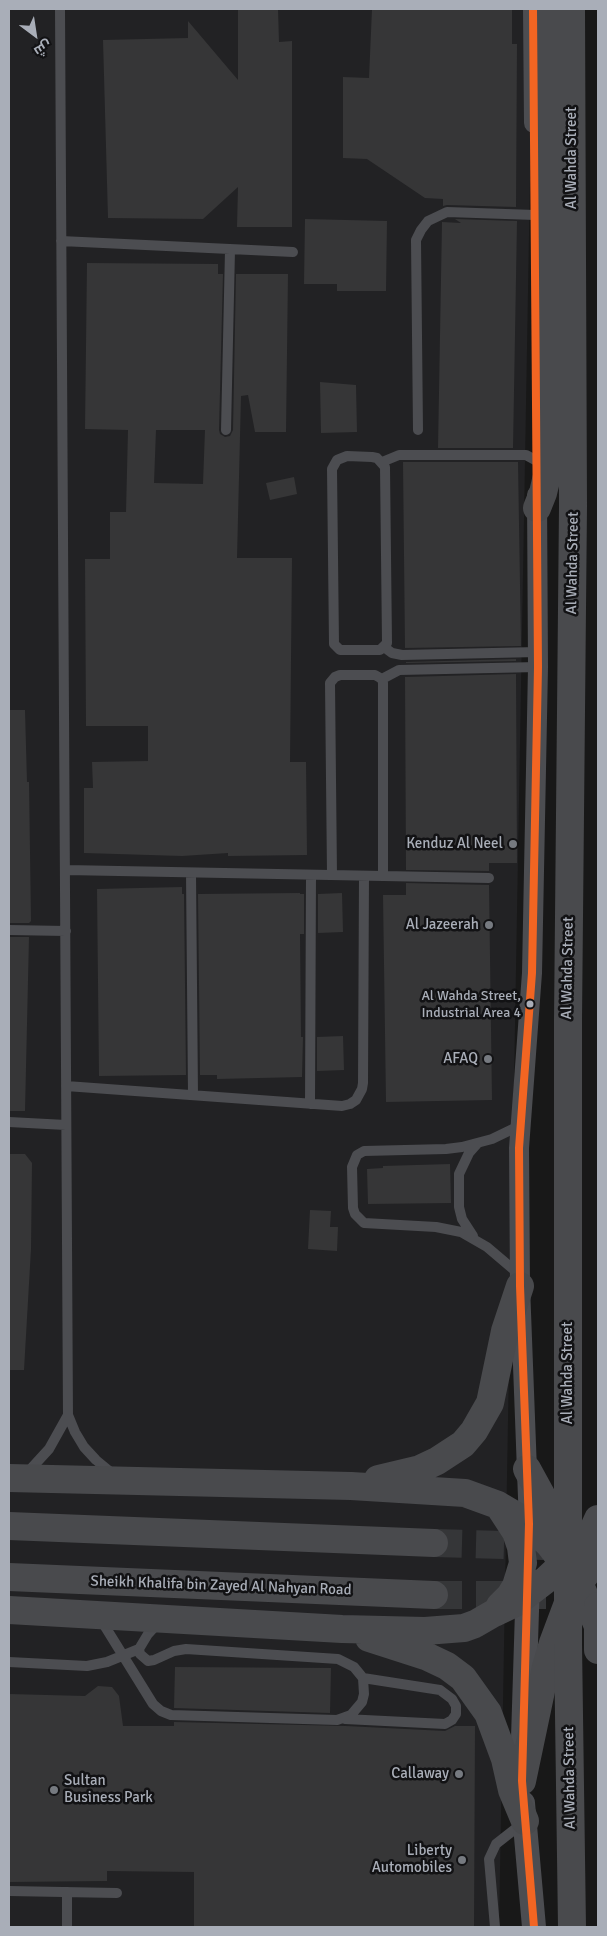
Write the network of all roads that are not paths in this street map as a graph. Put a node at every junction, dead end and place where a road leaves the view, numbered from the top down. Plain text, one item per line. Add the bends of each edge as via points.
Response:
1 (60, 9) edge
2 (533, 9) edge
3 (547, 9) edge
4 (571, 9) edge
5 (535, 215) junction
6 (61, 241) junction
7 (230, 250) junction
8 (293, 252) dead end
9 (226, 430) dead end
10 (418, 430) dead end
11 (537, 461) junction
12 (382, 462) junction
13 (537, 508) junction
14 (384, 647) junction
15 (538, 660) junction
16 (382, 679) junction
17 (66, 870) junction
18 (191, 873) junction
19 (311, 875) junction
20 (332, 875) junction
21 (364, 876) junction
22 (383, 876) junction
23 (489, 878) dead end
24 (9, 930) edge
25 (66, 931) junction
26 (66, 1086) junction
27 (193, 1095) junction
28 (310, 1104) junction
29 (9, 1122) edge
30 (66, 1125) junction
31 (521, 1125) junction
32 (477, 1144) junction
33 (475, 1239) junction
34 (520, 1281) junction
35 (68, 1415) junction
36 (527, 1469) junction
37 (15, 1478) edge
38 (125, 1481) junction
39 (351, 1486) junction
40 (498, 1505) junction
41 (598, 1519) edge
42 (529, 1524) junction
43 (9, 1526) edge
44 (434, 1543) tunnel mouth
45 (585, 1565) edge
46 (9, 1576) edge
47 (434, 1594) tunnel mouth
48 (528, 1595) junction
49 (598, 1606) edge
50 (9, 1610) edge
51 (494, 1613) junction
52 (97, 1615) junction
53 (164, 1618) junction
54 (598, 1626) edge
55 (342, 1629) junction
56 (139, 1649) junction
57 (598, 1650) edge
58 (122, 1656) junction
59 (9, 1662) edge
60 (363, 1678) junction
61 (344, 1719) junction
62 (522, 1780) junction
63 (525, 1821) junction
64 (9, 1891) edge
65 (66, 1892) junction
66 (117, 1893) dead end
67 (67, 1927) edge
68 (496, 1927) edge
69 (534, 1927) edge
70 (572, 1927) edge

1 - 6 lane
2 - 5 street
3 - 13 highway via 550,463
4 - 70 highway, Al Wahda Street, bridge via 574,506 568,1019 568,1644
5 - 10 lane via 446,212 428,221 421,230 416,240
5 - 11 street
6 - 7 lane
6 - 17 lane
7 - 8 lane
7 - 9 lane
11 - 12 lane via 526,455 399,455
11 - 13 street
12 - 14 lane via 386,473
12 - 14 lane via 372,456 347,456 337,460 332,469 333,640 340,650 380,650
13 - 15 street
14 - 15 lane via 402,655
15 - 16 lane via 399,670
15 - 31 street via 532,973
16 - 20 lane via 340,675 330,683
16 - 22 lane
17 - 18 lane
17 - 25 lane
18 - 19 lane
18 - 27 lane
19 - 20 lane
19 - 28 lane
20 - 21 lane
21 - 22 lane
21 - 28 lane via 362,1089 350,1104
22 - 23 lane
24 - 25 lane
25 - 26 lane
26 - 27 lane
26 - 30 lane
27 - 28 lane
29 - 30 lane
30 - 35 lane
31 - 32 lane
31 - 34 street
32 - 33 lane via 459,1174 459,1207 467,1230
32 - 33 lane via 446,1149 372,1149 358,1155 352,1167 353,1208 364,1223 436,1227 461,1232
33 - 34 lane
34 - 36 street
34 - 39 highway via 505,1331 490,1403 474,1431 462,1444 420,1469
35 - 37 lane via 36,1465
35 - 38 lane via 84,1447 109,1472
36 - 42 street
36 - 45 highway
37 - 38 highway
38 - 39 highway
39 - 40 highway via 465,1493
40 - 42 highway
40 - 51 highway via 516,1532 523,1563 516,1586
41 - 45 highway
42 - 45 highway
42 - 48 street
43 - 44 highway
45 - 48 highway
45 - 54 highway
45 - 62 highway via 553,1643
46 - 47 highway, Sheikh Khalifa bin Zayed Al Nahyan Road
48 - 51 highway
48 - 62 street
49 - 57 highway, bridge
50 - 52 highway
51 - 55 highway via 475,1624 445,1630
52 - 53 highway
52 - 58 lane
53 - 55 highway
53 - 56 lane
55 - 63 highway via 428,1657 463,1678 488,1713
56 - 58 lane
56 - 60 lane via 148,1661 186,1649 338,1659 354,1667
58 - 59 lane via 87,1666
58 - 61 lane via 153,1704 171,1715
60 - 61 lane via 362,1702
60 - 61 lane via 440,1690 452,1699 456,1714 445,1724
62 - 63 street
63 - 68 lane via 496,1844 489,1859
63 - 69 street
64 - 65 lane
65 - 66 lane
65 - 67 lane

